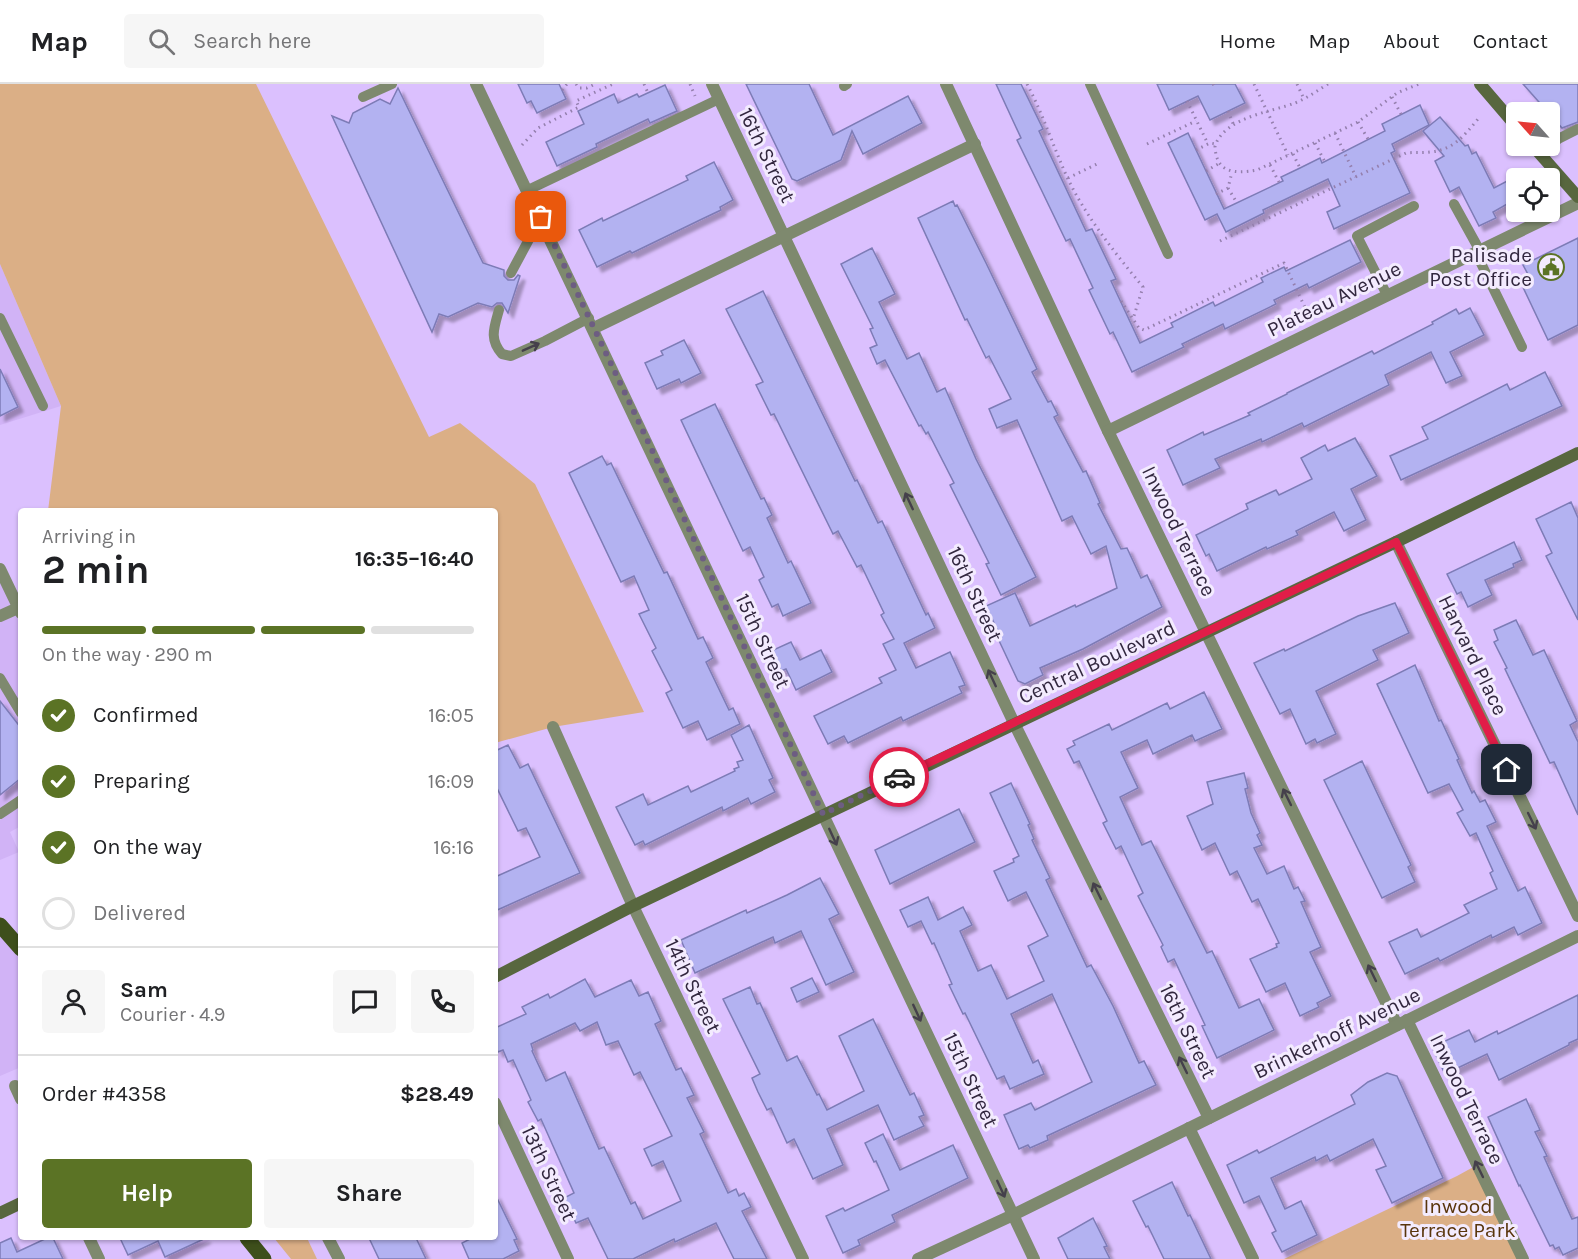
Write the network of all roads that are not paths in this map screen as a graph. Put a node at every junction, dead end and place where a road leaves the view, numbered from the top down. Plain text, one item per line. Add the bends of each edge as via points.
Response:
1 (392, 84) edge
2 (476, 84) edge
3 (711, 84) edge
4 (946, 84) edge
5 (1090, 84) edge
6 (1480, 84) edge
7 (363, 97) dead end
8 (719, 99) junction
9 (1506, 114) edge
10 (1578, 129) edge
11 (1560, 138) edge
12 (975, 144) junction
13 (1542, 156) edge
14 (528, 190) junction
15 (1578, 197) edge
16 (1578, 203) edge
17 (1454, 204) dead end
18 (1414, 206) dead end
19 (541, 217) junction
20 (784, 236) junction
21 (1478, 252) junction
22 (1168, 254) dead end
23 (511, 273) dead end
24 (1387, 296) junction
25 (499, 310) dead end
26 (0, 318) edge
27 (592, 323) junction
28 (1522, 346) dead end
29 (43, 406) dead end
30 (1108, 431) junction
31 (1578, 453) edge
32 (1396, 542) junction
33 (0, 570) edge
34 (18, 606) edge
35 (18, 611) edge
36 (0, 616) edge
37 (1206, 632) junction
38 (0, 678) edge
39 (18, 708) edge
40 (1014, 723) junction
41 (553, 727) dead end
42 (18, 802) edge
43 (0, 814) edge
44 (823, 814) junction
45 (633, 906) junction
46 (1578, 916) edge
47 (3, 932) edge
48 (1578, 936) edge
49 (18, 946) edge
50 (498, 975) edge
51 (1402, 1023) junction
52 (15, 1086) dead end
53 (18, 1092) edge
54 (498, 1109) edge
55 (1209, 1118) junction
56 (1189, 1128) junction
57 (18, 1204) edge
58 (0, 1213) edge
59 (1013, 1215) junction
60 (90, 1240) edge
61 (250, 1240) edge
62 (329, 1240) edge
63 (99, 1259) edge
64 (264, 1259) edge
65 (339, 1259) edge
66 (568, 1259) edge
67 (803, 1259) edge
68 (918, 1259) edge
69 (1034, 1259) edge
70 (1253, 1259) edge
71 (1522, 1259) edge

1 - 7 lane
2 - 14 street, 15th Street
3 - 8 street, 16th Street
4 - 12 street, Inwood Terrace
5 - 22 lane
6 - 9 main road
8 - 14 lane
8 - 20 street, 16th Street
10 - 11 lane
12 - 20 street
12 - 30 street, Inwood Terrace
13 - 15 main road
14 - 19 street, 15th Street
16 - 21 street, Plateau Avenue
17 - 21 lane
18 - 24 lane via 1357,236
19 - 23 lane
19 - 27 street, 15th Street
20 - 27 street
40 -> 20 street, 16th Street
21 - 24 street, Plateau Avenue
21 - 28 lane
24 - 30 street, Plateau Avenue
25 -> 27 lane via 494,345 502,354 511,356
26 - 29 lane
27 - 44 street, 15th Street
30 - 37 street, Inwood Terrace
31 - 32 main road, Central Boulevard
32 - 37 main road, Central Boulevard
32 -> 46 street, Harvard Place
33 - 34 street
35 - 36 street
37 - 40 main road, Central Boulevard
51 -> 37 street, Inwood Terrace
38 - 39 lane
40 - 44 main road, Central Boulevard
55 -> 40 street, 16th Street
41 - 45 street, 14th Street
42 - 43 lane
44 - 45 main road, Central Boulevard
44 -> 59 street, 15th Street
45 - 50 main road, Central Boulevard
45 - 67 street, 14th Street
47 - 49 main road
48 - 51 street, Brinkerhoff Avenue
51 - 55 street, Brinkerhoff Avenue
71 -> 51 street, Inwood Terrace
52 - 53 street
54 - 66 street, 13th Street
55 - 56 street, Brinkerhoff Avenue
56 - 59 street, Brinkerhoff Avenue
56 - 70 street
57 - 58 main road
59 - 68 street, Brinkerhoff Avenue
59 - 69 street, 15th Street
60 - 63 street
61 - 64 main road
62 - 65 street

